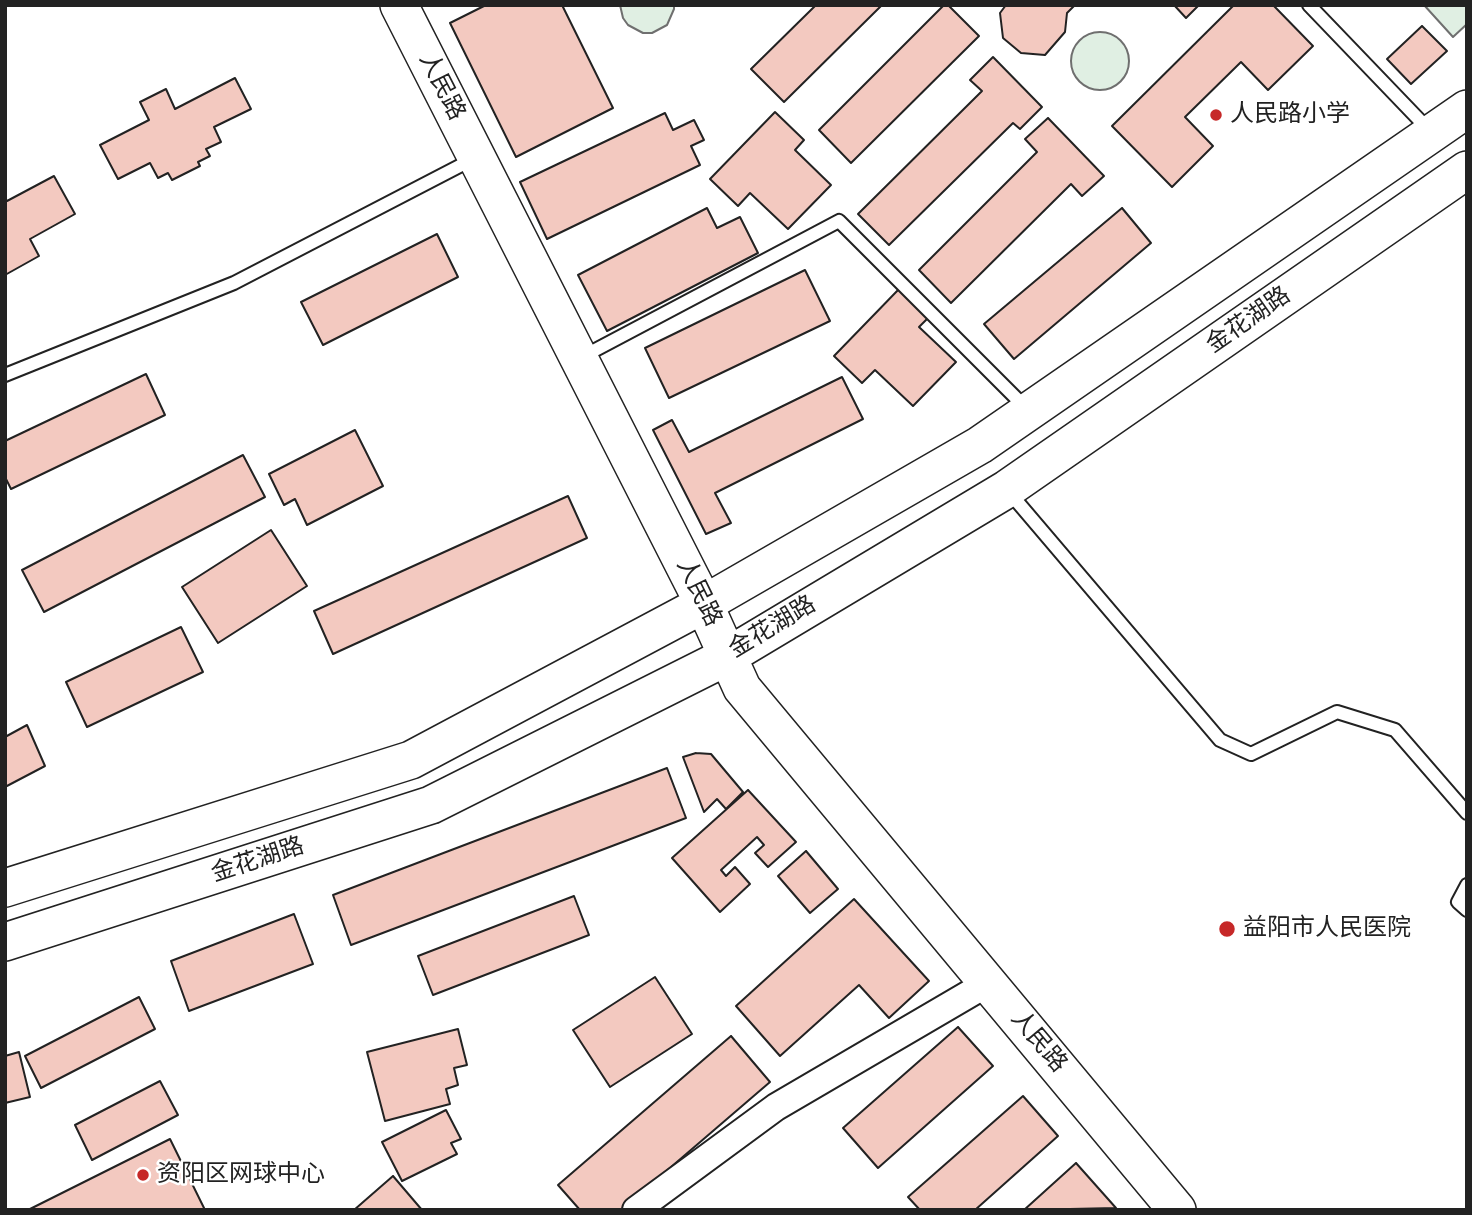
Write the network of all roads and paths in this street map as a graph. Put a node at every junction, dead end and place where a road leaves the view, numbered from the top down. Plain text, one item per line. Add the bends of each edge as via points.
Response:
1 (399, 5) edge
2 (1309, 5) edge
3 (1467, 109) edge
4 (1432, 133) junction
5 (476, 157) junction
6 (1467, 170) edge
7 (579, 359) junction
8 (5, 375) edge
9 (1029, 411) junction
10 (1007, 489) junction
11 (704, 604) junction
12 (728, 656) junction
13 (1467, 813) edge
14 (1467, 885) edge
15 (5, 888) edge
16 (1467, 909) edge
17 (5, 942) edge
18 (988, 983) junction
19 (636, 1210) edge
20 (1177, 1210) edge

1 - 5 main road, 人民路
2 - 4 lane
3 - 4 main road
4 - 9 main road
5 - 7 main road, 人民路
5 - 8 lane via 234,283
6 - 10 main road, 金花湖路
7 - 9 lane via 839,221
7 - 11 main road, 人民路
9 - 11 main road via 980,445
10 - 12 main road, 金花湖路
10 - 13 lane via 1220,740 1251,754 1337,712 1395,730
11 - 12 main road, 人民路
11 - 15 main road via 411,760
12 - 17 main road, 金花湖路 via 431,805
12 - 18 main road, 人民路 via 742,688
14 - 16 lane via 1458,902
18 - 19 street via 776,1107
18 - 20 main road, 人民路

